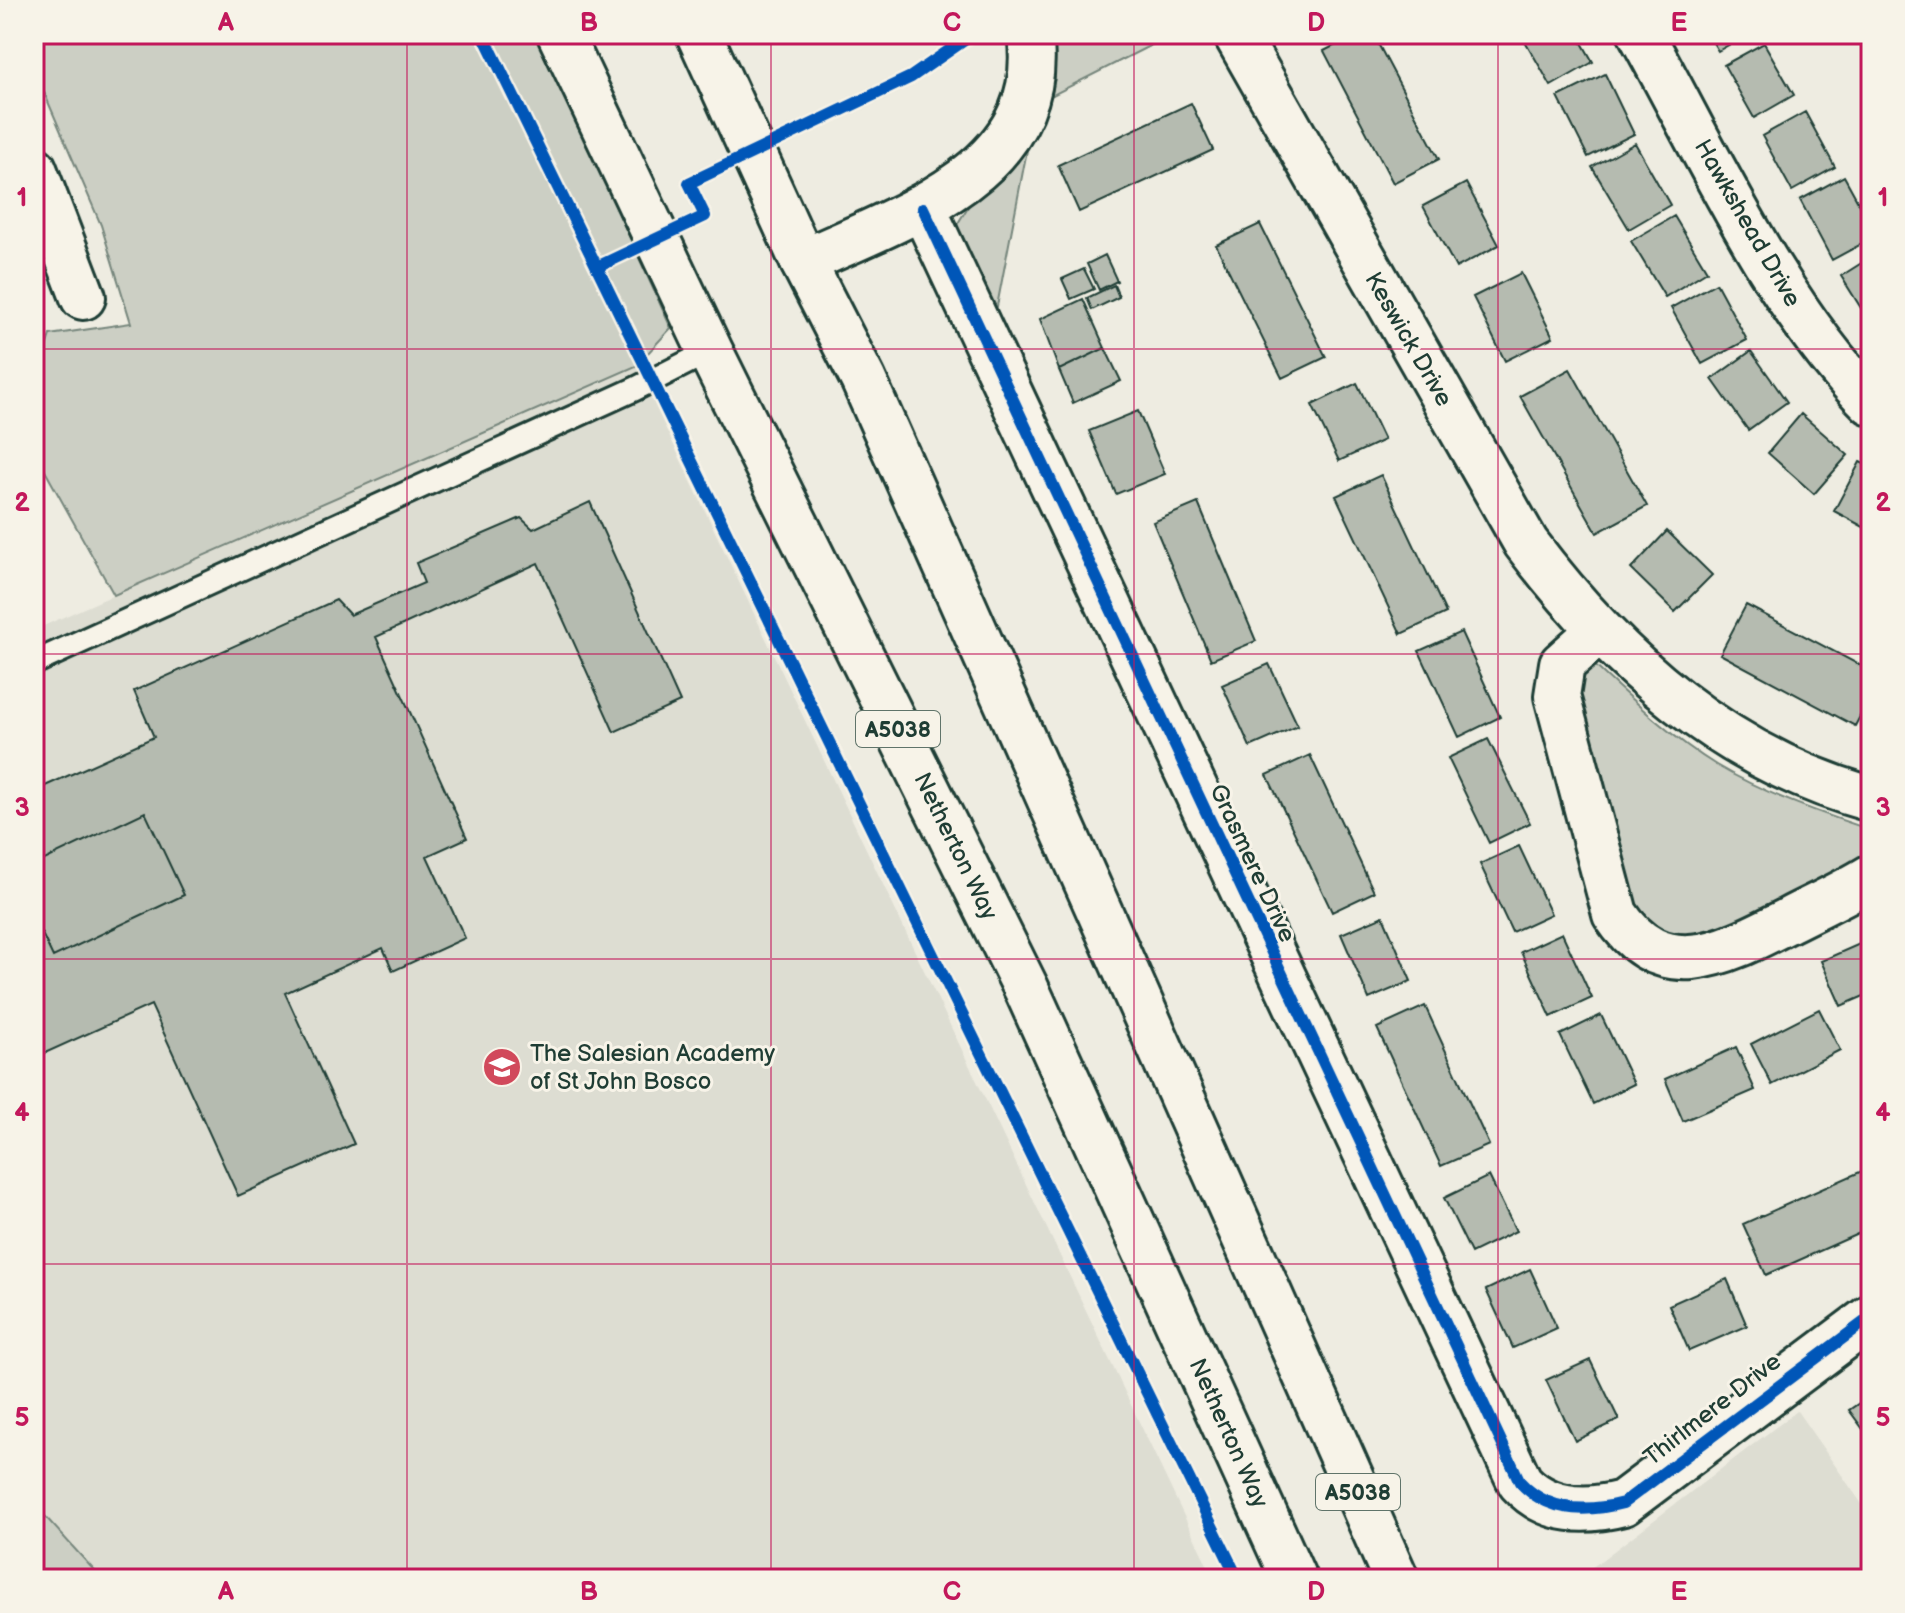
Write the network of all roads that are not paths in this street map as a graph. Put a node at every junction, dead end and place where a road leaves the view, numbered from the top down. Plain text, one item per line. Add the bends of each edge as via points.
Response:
1 (560, 34) edge
2 (699, 34) edge
3 (1030, 34) edge
4 (1236, 34) edge
5 (1641, 34) edge
6 (34, 169) edge
7 (923, 208) junction
8 (803, 262) junction
9 (83, 297) dead end
10 (710, 351) junction
11 (1871, 402) edge
12 (1599, 631) junction
13 (34, 663) edge
14 (1871, 799) edge
15 (1871, 877) edge
16 (1871, 1317) edge
17 (1570, 1509) joint
18 (1374, 1527) junction
19 (1294, 1579) edge
20 (1385, 1579) edge
21 (1396, 1579) edge

1 - 10 street, Netherton Way / A5038
2 - 8 street, A5038
3 - 7 street via 1029,81 1018,115 1000,145 957,188
4 - 12 street, Keswick Drive via 1526,543
5 - 11 street, Hawkshead Drive via 1761,250 1821,345
6 - 9 street
7 - 8 street
7 - 17 street, Grasmere Drive via 1510,1467 1531,1495
8 - 18 street, A5038 via 863,379
10 - 13 lane
10 - 19 street, Netherton Way / A5038 via 1026,988
12 - 14 street, Keswick Drive via 1649,680 1753,752 1828,787
12 - 15 street via 1562,664 1557,696 1615,914 1638,941 1670,957 1718,954
16 - 17 street, Thirlmere Drive via 1639,1494 1603,1508
18 - 20 street
18 - 21 street, A5038

